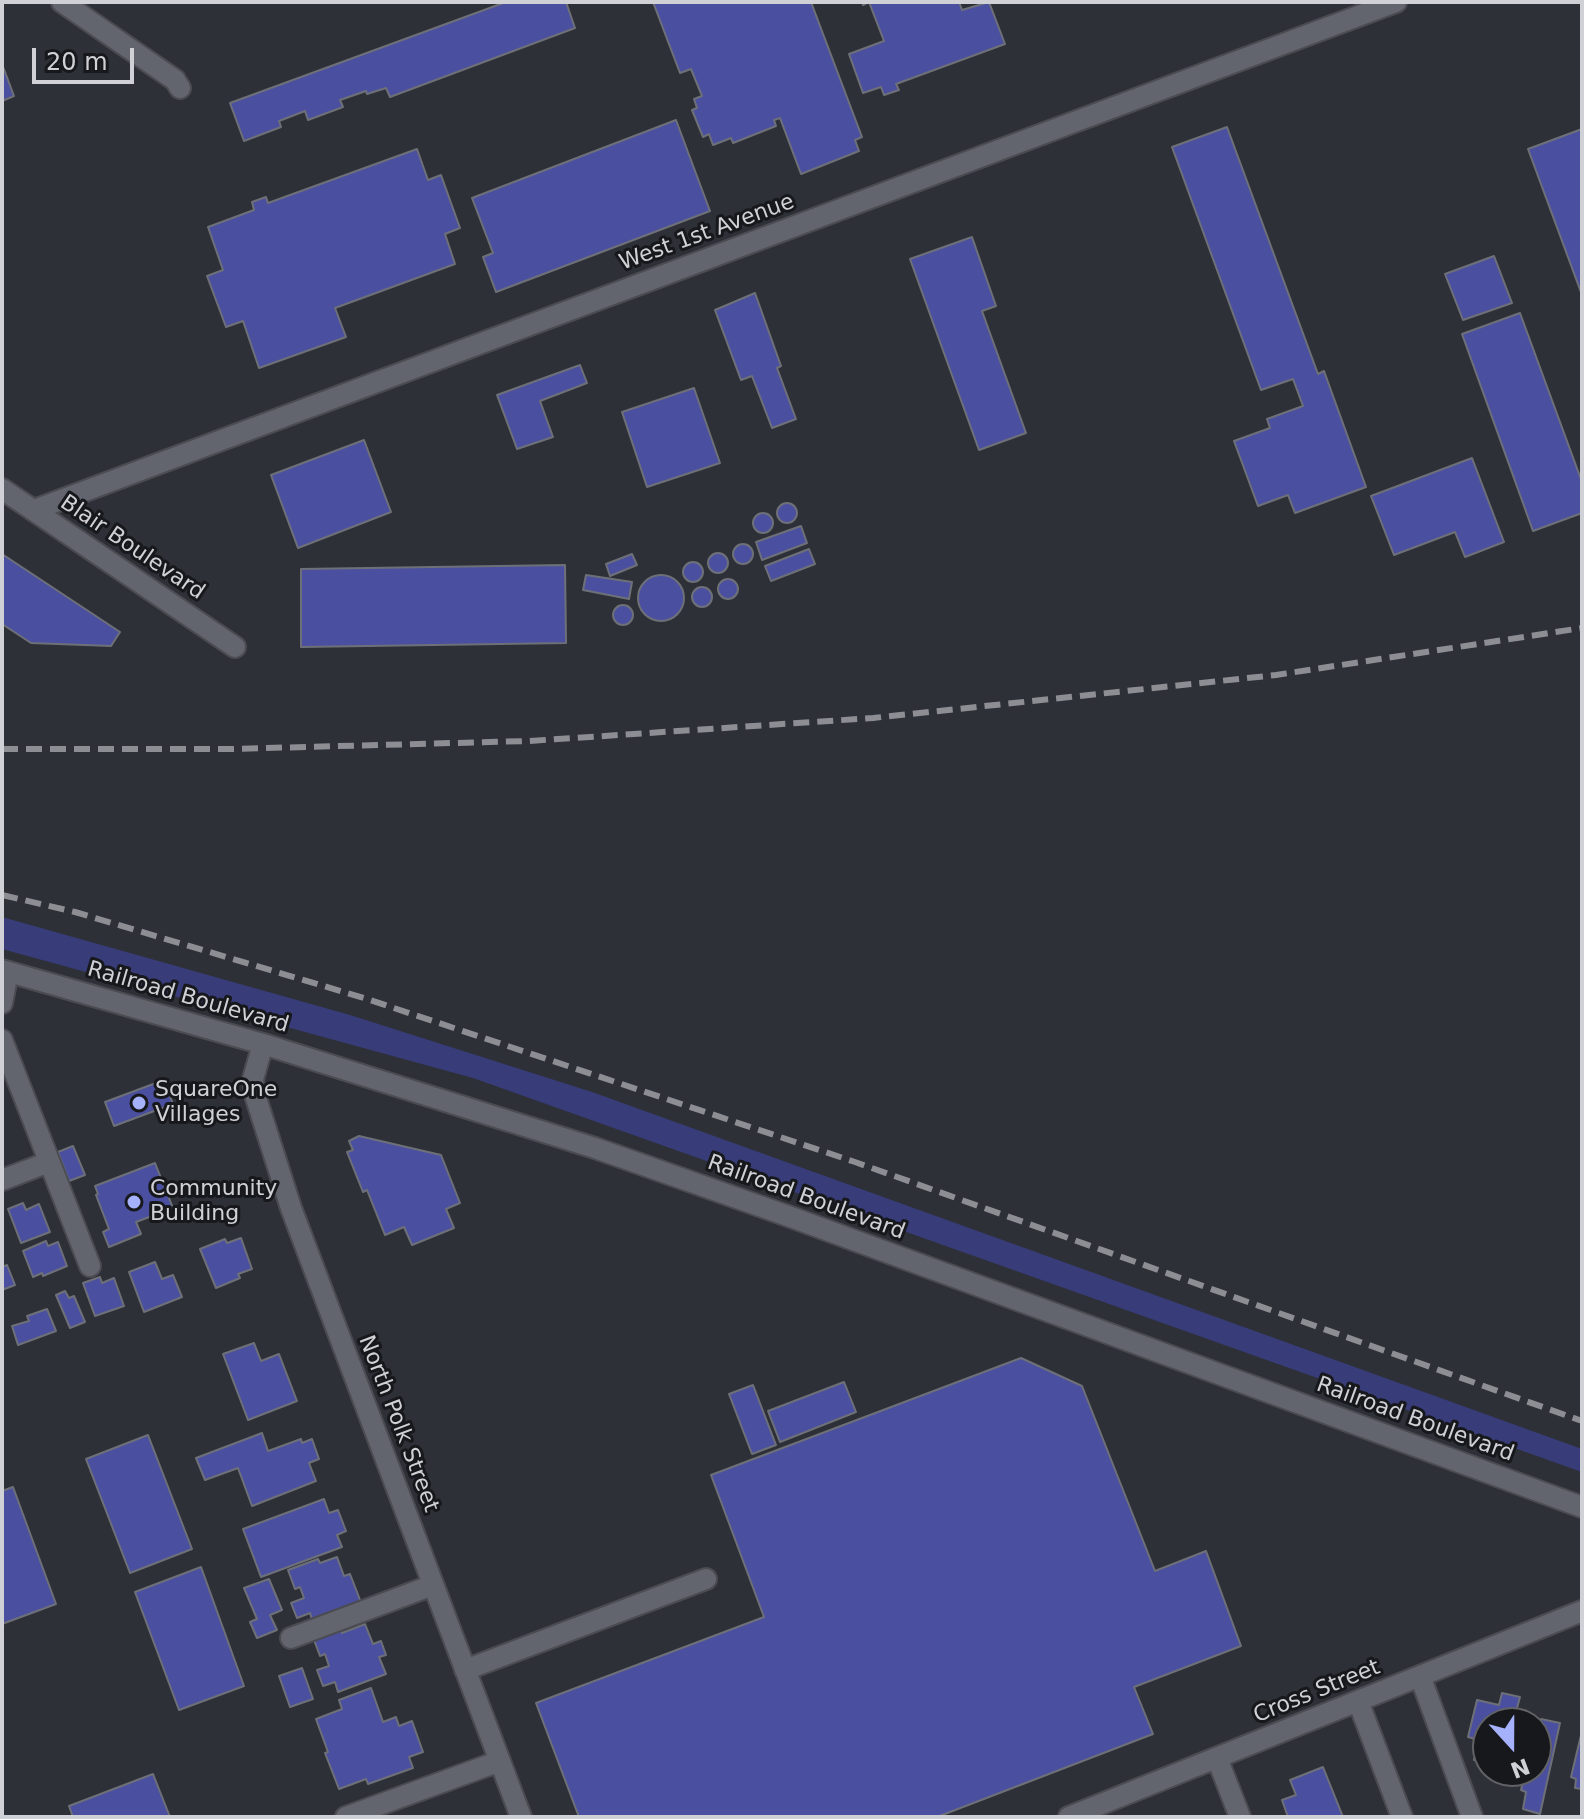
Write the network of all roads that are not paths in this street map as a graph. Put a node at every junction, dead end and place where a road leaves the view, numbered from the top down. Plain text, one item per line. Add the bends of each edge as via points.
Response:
1 (62, 2) edge
2 (1396, 2) edge
3 (180, 88) dead end
4 (2, 489) edge
5 (34, 510) junction
6 (235, 647) dead end
7 (5, 971) edge
8 (2, 1003) edge
9 (2, 1040) edge
10 (263, 1044) junction
11 (49, 1162) junction
12 (2, 1180) edge
13 (90, 1266) dead end
14 (1582, 1507) edge
15 (706, 1579) dead end
16 (433, 1585) junction
17 (1582, 1611) edge
18 (291, 1638) dead end
19 (465, 1670) junction
20 (1420, 1676) junction
21 (1358, 1701) junction
22 (1217, 1758) junction
23 (500, 1761) junction
24 (346, 1817) edge
25 (521, 1817) edge
26 (1069, 1817) edge
27 (1240, 1817) edge
28 (1402, 1817) edge
29 (1472, 1817) edge

1 - 3 street
2 - 5 street, West 1st Avenue
4 - 5 street, Blair Boulevard
5 - 6 street, Blair Boulevard
7 - 8 street
7 - 10 street, Railroad Boulevard
9 - 11 street
10 - 14 street, Railroad Boulevard via 595,1148
10 - 16 street, North Polk Street via 253,1079 260,1115
11 - 12 street
11 - 13 street
15 - 19 street
16 - 18 street
16 - 19 street, North Polk Street
17 - 20 street, Cross Street
19 - 23 street, North Polk Street
20 - 21 street, Cross Street
20 - 29 street
21 - 22 street, Cross Street
21 - 28 street
22 - 26 street, Cross Street
22 - 27 street
23 - 24 street
23 - 25 street, North Polk Street

